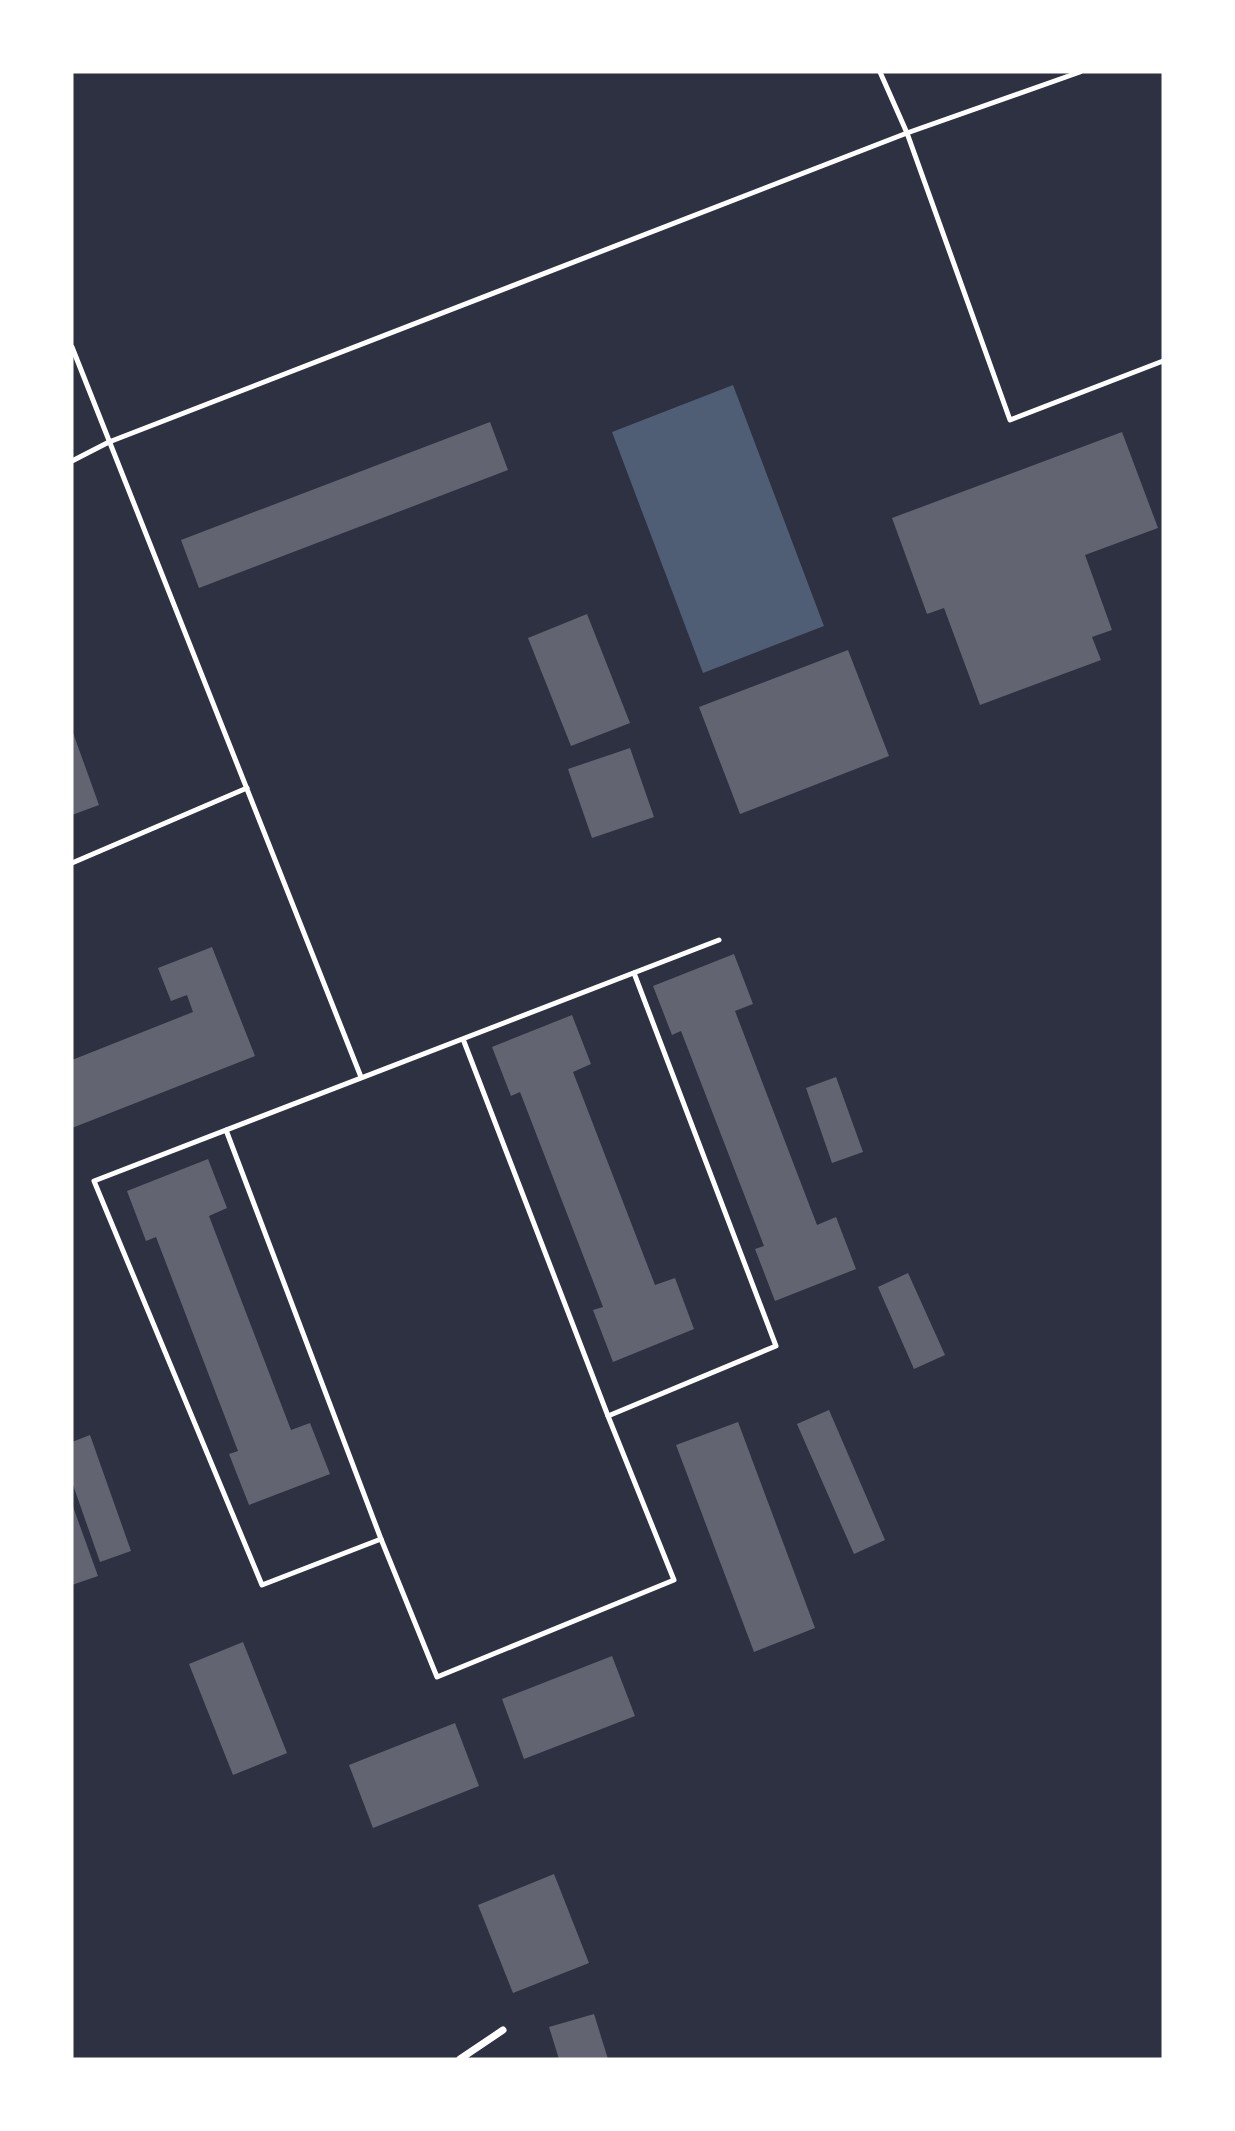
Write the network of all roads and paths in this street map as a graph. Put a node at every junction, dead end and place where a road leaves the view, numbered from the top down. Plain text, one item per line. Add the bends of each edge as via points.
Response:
1 (880, 72) edge
2 (1080, 72) edge
3 (907, 133) junction
4 (72, 347) edge
5 (1163, 361) edge
6 (109, 442) junction
7 (72, 461) edge
8 (247, 788) junction
9 (72, 863) edge
10 (719, 940) dead end
11 (634, 973) junction
12 (463, 1039) junction
13 (361, 1077) junction
14 (226, 1130) junction
15 (608, 1416) junction
16 (381, 1539) junction
17 (503, 2030) dead end
18 (460, 2059) edge

1 - 3 lane
2 - 3 lane
3 - 5 lane via 1010,420
3 - 6 lane
4 - 6 lane
6 - 7 lane
6 - 8 lane
8 - 9 lane
8 - 13 lane
10 - 11 lane
11 - 12 lane
11 - 15 lane via 776,1346
12 - 13 lane
12 - 15 lane
13 - 14 lane
14 - 16 lane
14 - 16 lane via 94,1181 262,1585
15 - 16 lane via 674,1580 437,1677
17 - 18 street

